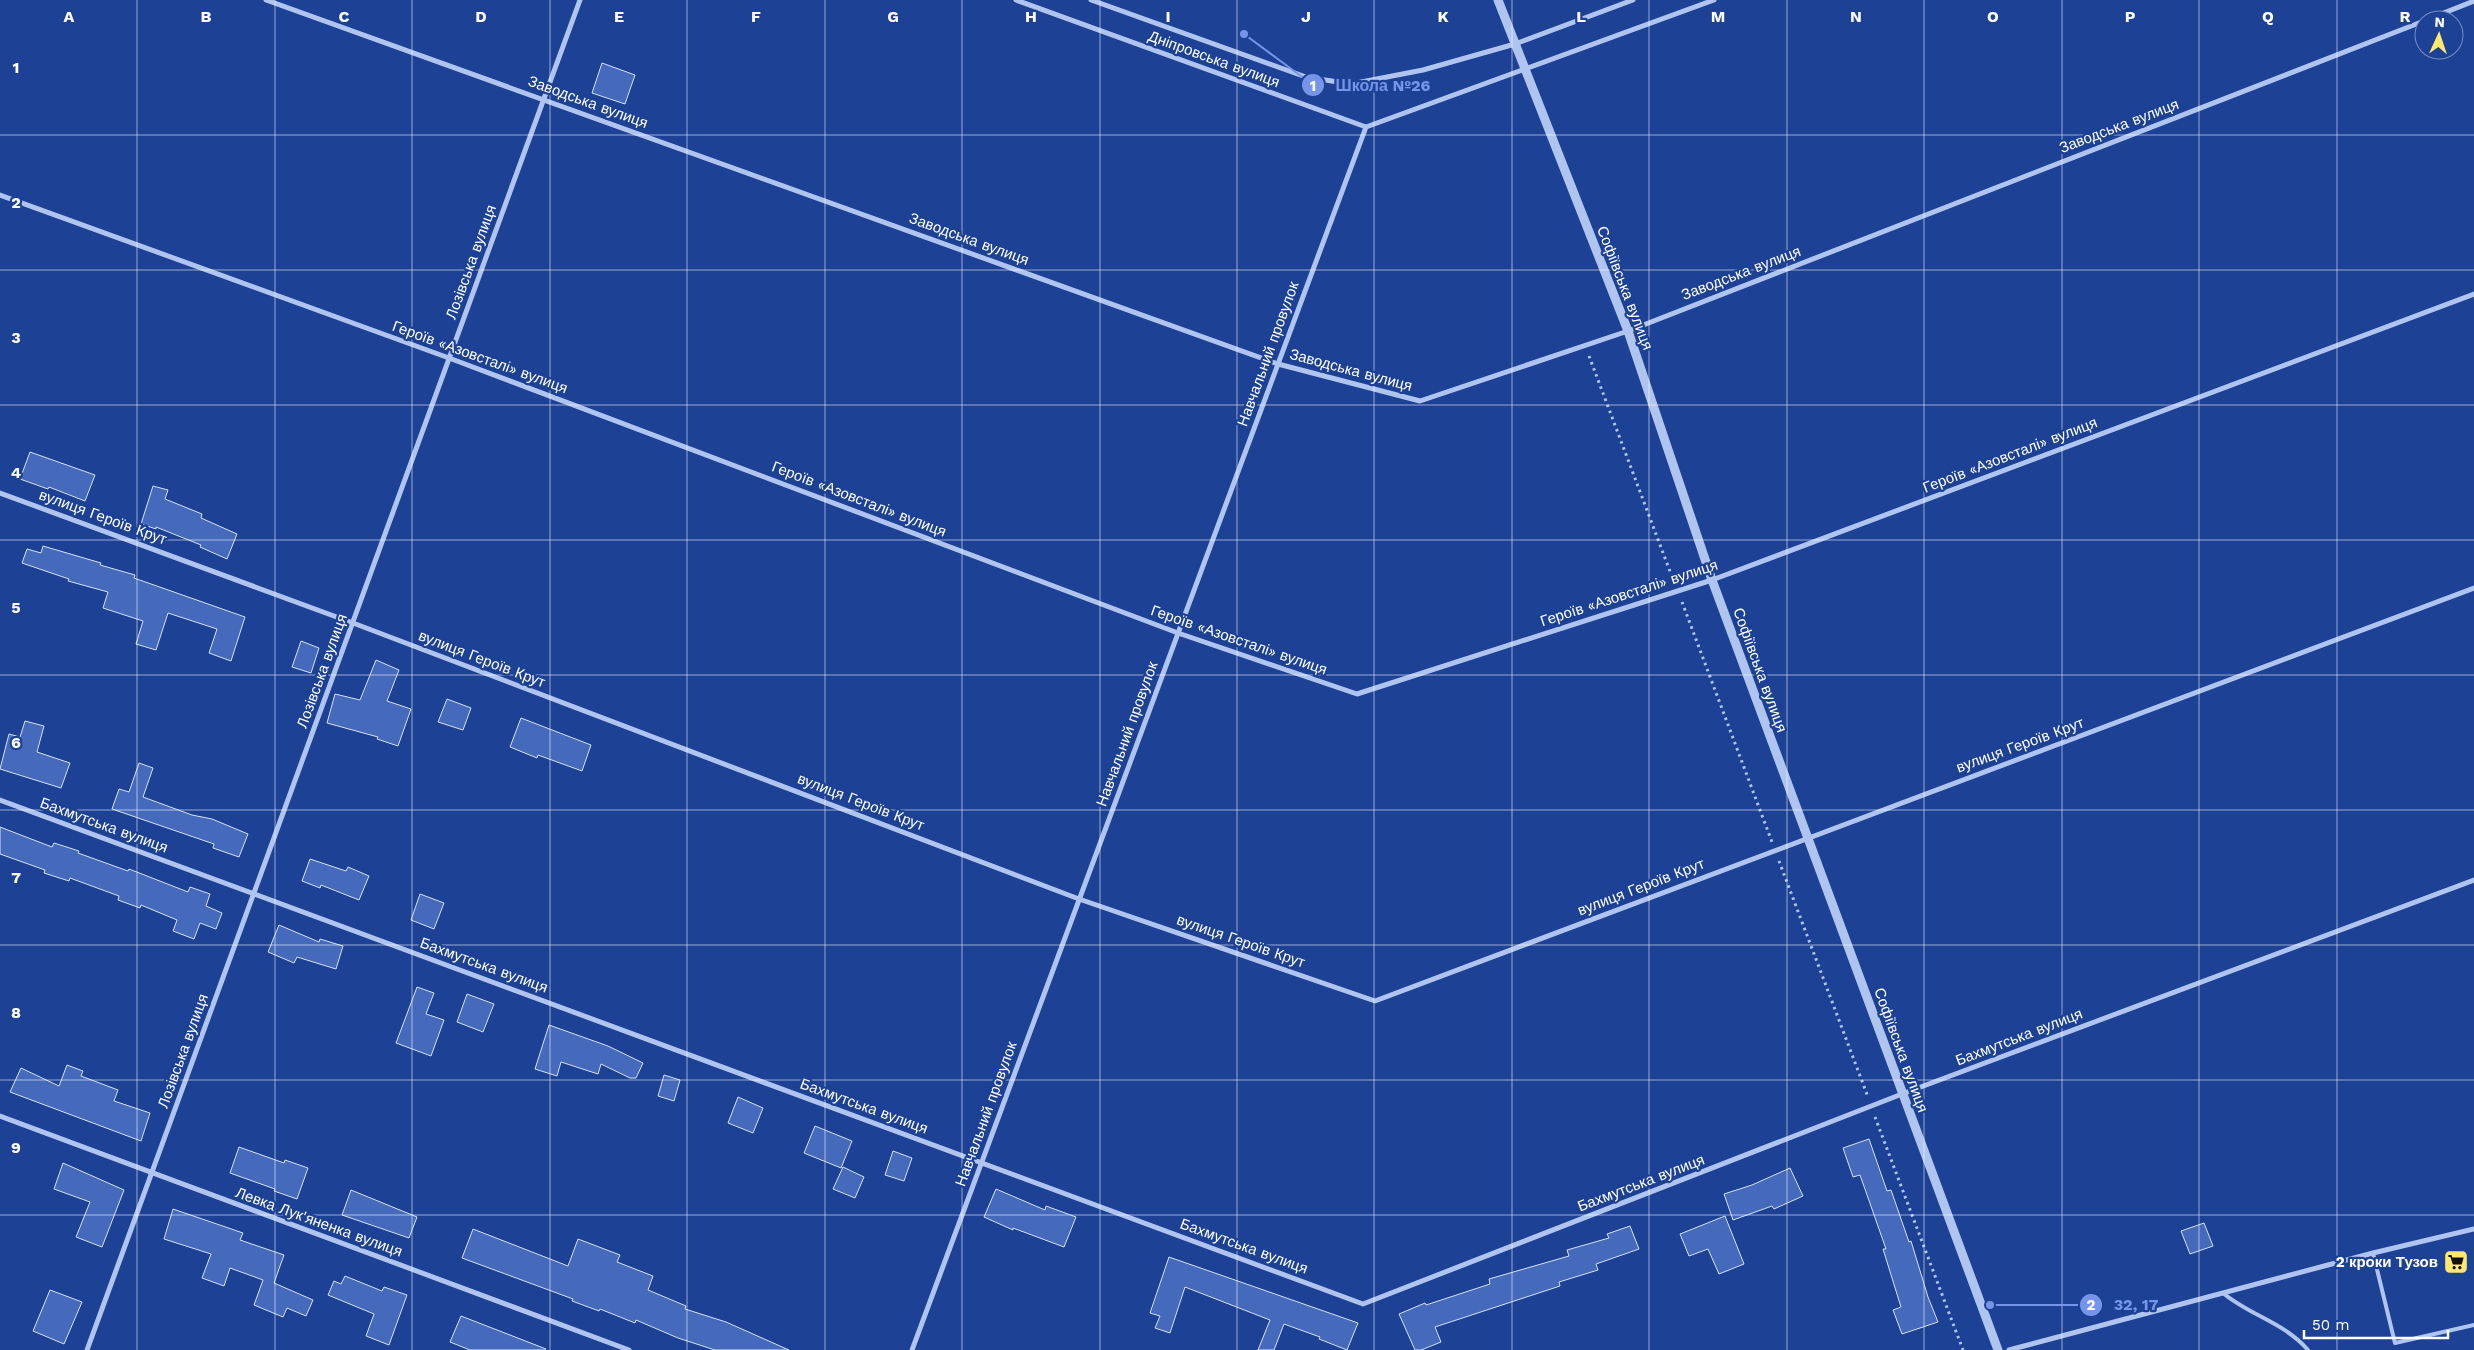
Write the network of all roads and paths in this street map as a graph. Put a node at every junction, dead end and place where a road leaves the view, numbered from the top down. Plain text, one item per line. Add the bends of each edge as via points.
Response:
1 (266, 0) edge
2 (580, 0) edge
3 (1016, 0) edge
4 (1091, 0) edge
5 (1498, 0) edge
6 (1633, 0) edge
7 (1714, 0) edge
8 (2474, 1) edge
9 (2451, 10) edge
10 (2414, 24) edge
11 (1515, 44) junction
12 (1525, 70) junction
13 (544, 99) junction
14 (1366, 127) junction
15 (0, 195) edge
16 (2474, 294) edge
17 (1628, 331) junction
18 (449, 358) junction
19 (1278, 364) junction
20 (0, 493) edge
21 (1712, 580) junction
22 (2474, 588) edge
23 (353, 623) junction
24 (1178, 633) junction
25 (0, 800) edge
26 (1808, 838) junction
27 (2474, 880) edge
28 (254, 893) junction
29 (1079, 899) junction
30 (1902, 1094) junction
31 (0, 1116) edge
32 (981, 1162) junction
33 (151, 1173) junction
34 (2474, 1229) edge
35 (2373, 1253) junction
36 (2223, 1293) junction
37 (2474, 1325) edge
38 (87, 1350) edge
39 (628, 1350) edge
40 (912, 1350) edge
41 (1998, 1350) edge
42 (2009, 1350) edge
43 (2308, 1350) edge

1 - 13 street, Заводська вулиця
2 - 13 street, Лозівська вулиця
3 - 14 street, Дніпровська вулиця
4 - 11 street, Дніпровська вулиця via 1306,77 1351,84 1422,70
5 - 11 street, Софіївська вулиця
6 - 11 street, Дніпровська вулиця
7 - 12 street
8 - 9 street, Заводська вулиця
10 - 17 street, Заводська вулиця
11 - 12 street, Софіївська вулиця
12 - 14 street
12 - 17 street, Софіївська вулиця
13 - 18 street, Лозівська вулиця
13 - 19 street, Заводська вулиця
14 - 19 street, Навчальний провулок
15 - 18 street, Героїв «Азовсталі» вулиця
16 - 21 street, Героїв «Азовсталі» вулиця
17 - 19 street, Заводська вулиця via 1420,400
17 - 21 street, Софіївська вулиця
18 - 23 street, Лозівська вулиця
18 - 24 street, Героїв «Азовсталі» вулиця
19 - 24 street, Навчальний провулок
20 - 23 street, вулиця Героїв Крут
21 - 24 street, Героїв «Азовсталі» вулиця via 1358,694
21 - 26 street, Софіївська вулиця
22 - 26 street, вулиця Героїв Крут
23 - 28 street, Лозівська вулиця
23 - 29 street, вулиця Героїв Крут
24 - 29 street, Навчальний провулок
25 - 28 street, Бахмутська вулиця
26 - 29 street, вулиця Героїв Крут via 1376,1001
26 - 30 street, Софіївська вулиця
27 - 30 street, Бахмутська вулиця
28 - 32 street, Бахмутська вулиця
28 - 33 street, Лозівська вулиця
29 - 32 street, Навчальний провулок
30 - 32 street, Бахмутська вулиця via 1363,1304
30 - 41 street, Софіївська вулиця
31 - 33 street, Левка Лук'яненка вулиця
32 - 40 street, Навчальний провулок
33 - 38 street, Лозівська вулиця
33 - 39 street, Левка Лук'яненка вулиця
34 - 35 street
35 - 36 street
35 - 37 lane via 2395,1343
36 - 42 street
36 - 43 lane via 2237,1305 2279,1326

